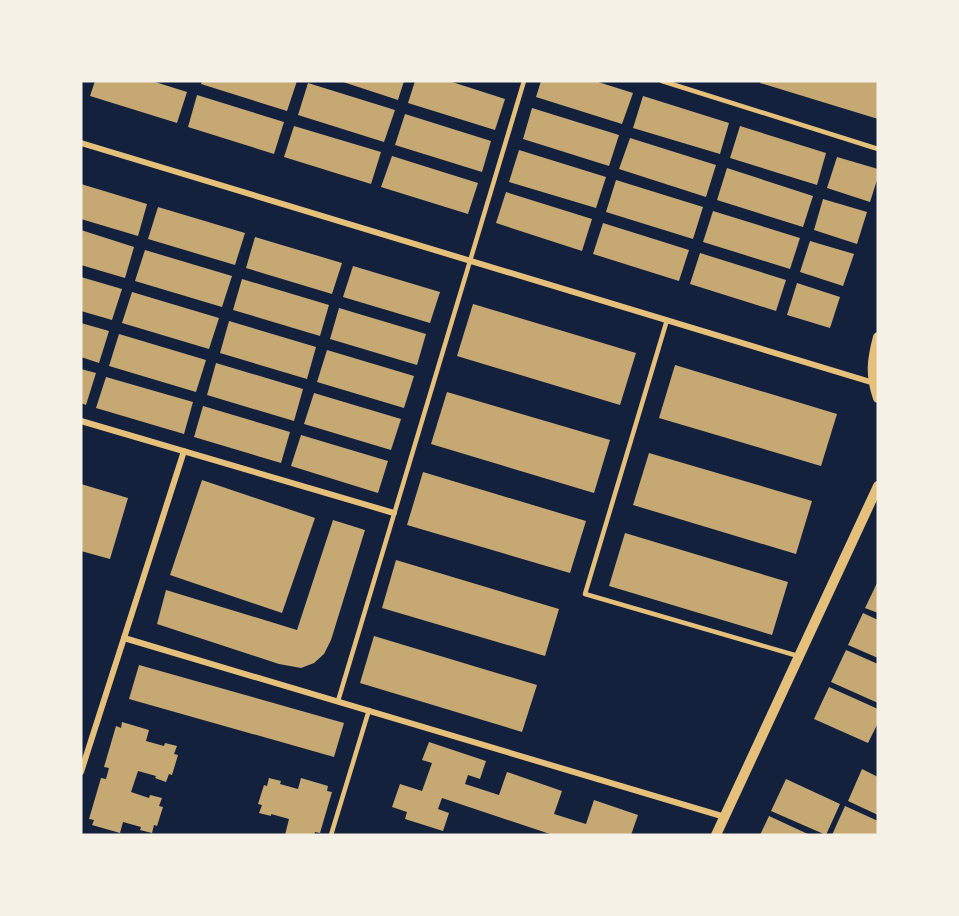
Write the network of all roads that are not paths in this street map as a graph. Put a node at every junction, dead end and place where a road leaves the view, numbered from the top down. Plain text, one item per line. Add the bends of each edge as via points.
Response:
1 (524, 81) edge
2 (662, 81) edge
3 (81, 143) edge
4 (878, 148) edge
5 (470, 261) junction
6 (667, 320) junction
7 (878, 337) edge
8 (874, 383) junction
9 (878, 398) edge
10 (81, 421) edge
11 (184, 451) junction
12 (878, 486) edge
13 (394, 513) junction
14 (124, 638) junction
15 (799, 657) junction
16 (338, 701) junction
17 (369, 710) junction
18 (81, 772) edge
19 (725, 817) junction
20 (331, 835) edge
21 (716, 835) edge

1 - 5 lane
2 - 4 lane
3 - 5 street
5 - 6 street
5 - 13 lane
6 - 8 street
6 - 15 lane via 585,594
7 - 8 street via 872,362
8 - 9 street
10 - 11 street
11 - 13 street
11 - 14 street
12 - 15 street
13 - 16 lane
14 - 16 street
14 - 18 street
15 - 19 street
16 - 17 street
17 - 19 street
17 - 20 lane
19 - 21 street

